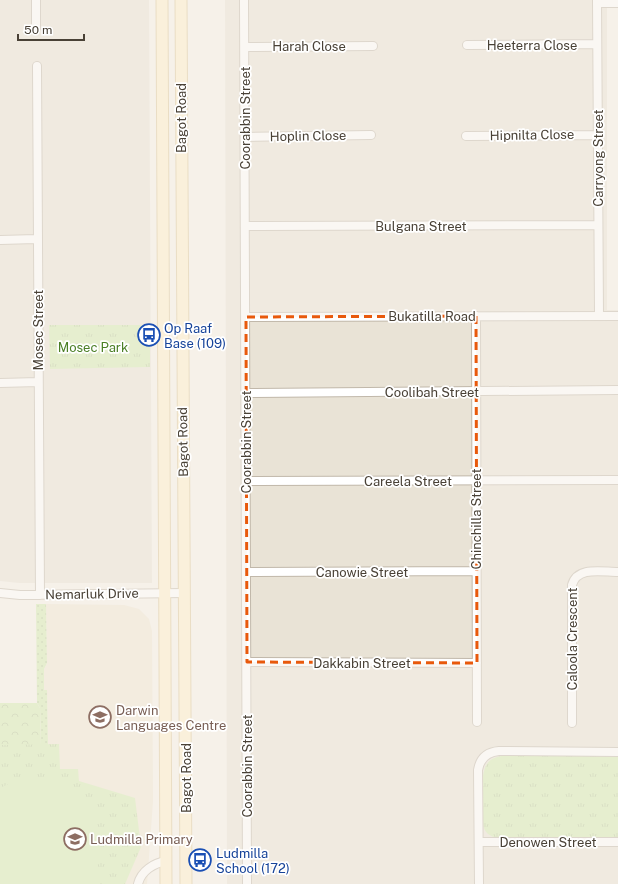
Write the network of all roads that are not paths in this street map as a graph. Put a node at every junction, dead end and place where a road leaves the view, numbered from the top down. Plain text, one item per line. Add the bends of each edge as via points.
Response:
1 (36, 0) edge
2 (162, 0) edge
3 (181, 0) edge
4 (244, 0) edge
5 (597, 2) edge
6 (618, 4) edge
7 (36, 28) dead end
8 (597, 44) junction
9 (467, 45) dead end
10 (373, 46) dead end
11 (245, 47) junction
12 (37, 66) dead end
13 (371, 135) dead end
14 (597, 135) junction
15 (466, 136) dead end
16 (245, 137) junction
17 (598, 225) junction
18 (245, 226) junction
19 (36, 239) junction
20 (0, 240) edge
21 (476, 316) junction
22 (599, 316) junction
23 (618, 316) edge
24 (246, 317) junction
25 (38, 382) junction
26 (0, 383) edge
27 (618, 390) edge
28 (476, 392) junction
29 (245, 393) junction
30 (618, 480) edge
31 (246, 481) junction
32 (476, 481) junction
33 (476, 571) junction
34 (247, 572) junction
35 (618, 572) edge
36 (0, 593) edge
37 (164, 593) junction
38 (185, 593) junction
39 (40, 595) junction
40 (247, 662) junction
41 (477, 663) junction
42 (477, 722) dead end
43 (572, 723) dead end
44 (618, 752) edge
45 (479, 842) junction
46 (618, 842) edge
47 (166, 861) junction
48 (138, 884) edge
49 (166, 884) edge
50 (186, 884) edge
51 (247, 884) edge
52 (479, 884) edge

1 - 7 street
2 - 37 main road, Bagot Road
3 - 38 main road, Bagot Road
4 - 11 street, Coorabbin Street
5 - 6 street
5 - 8 street, Carryong Street
8 - 9 street, Heeterra Close
8 - 14 street, Carryong Street
10 - 11 street, Harah Close
11 - 16 street, Coorabbin Street
12 - 19 street, Mosec Street
13 - 16 street, Hoplin Close
14 - 15 street, Hipnilta Close
14 - 17 street, Carryong Street
16 - 18 street, Coorabbin Street
17 - 18 street, Bulgana Street
17 - 22 street, Carryong Street
18 - 24 street, Coorabbin Street
19 - 20 street
19 - 25 street, Mosec Street
21 - 22 street, Bukatilla Road
21 - 24 street, Bukatilla Road
21 - 28 street, Chinchilla Street
22 - 23 street, Bukatilla Road
24 - 29 street, Coorabbin Street
25 - 26 street
25 - 39 street, Mosec Street
27 - 28 street, Coolibah Street
28 - 29 street, Coolibah Street
28 - 32 street, Chinchilla Street
29 - 31 street, Coorabbin Street
30 - 32 street, Careela Street
31 - 32 street, Careela Street
31 - 34 street, Coorabbin Street
32 - 33 street, Chinchilla Street
33 - 34 street, Canowie Street
33 - 41 street, Chinchilla Street
34 - 40 street, Coorabbin Street
35 - 43 street, Caloola Crescent via 583,572 573,580
36 - 39 street, Nemarluk Drive
37 - 38 street, Nemarluk Drive
37 - 39 street, Nemarluk Drive
37 - 47 main road, Bagot Road
38 - 50 main road, Bagot Road
40 - 41 street, Dakkabin Street
40 - 51 street, Coorabbin Street
41 - 42 street, Chinchilla Street
44 - 45 street via 499,752 485,756 478,770
45 - 46 street, Denowen Street
45 - 52 street
47 - 48 street via 156,863 139,877
47 - 49 main road, Bagot Road

